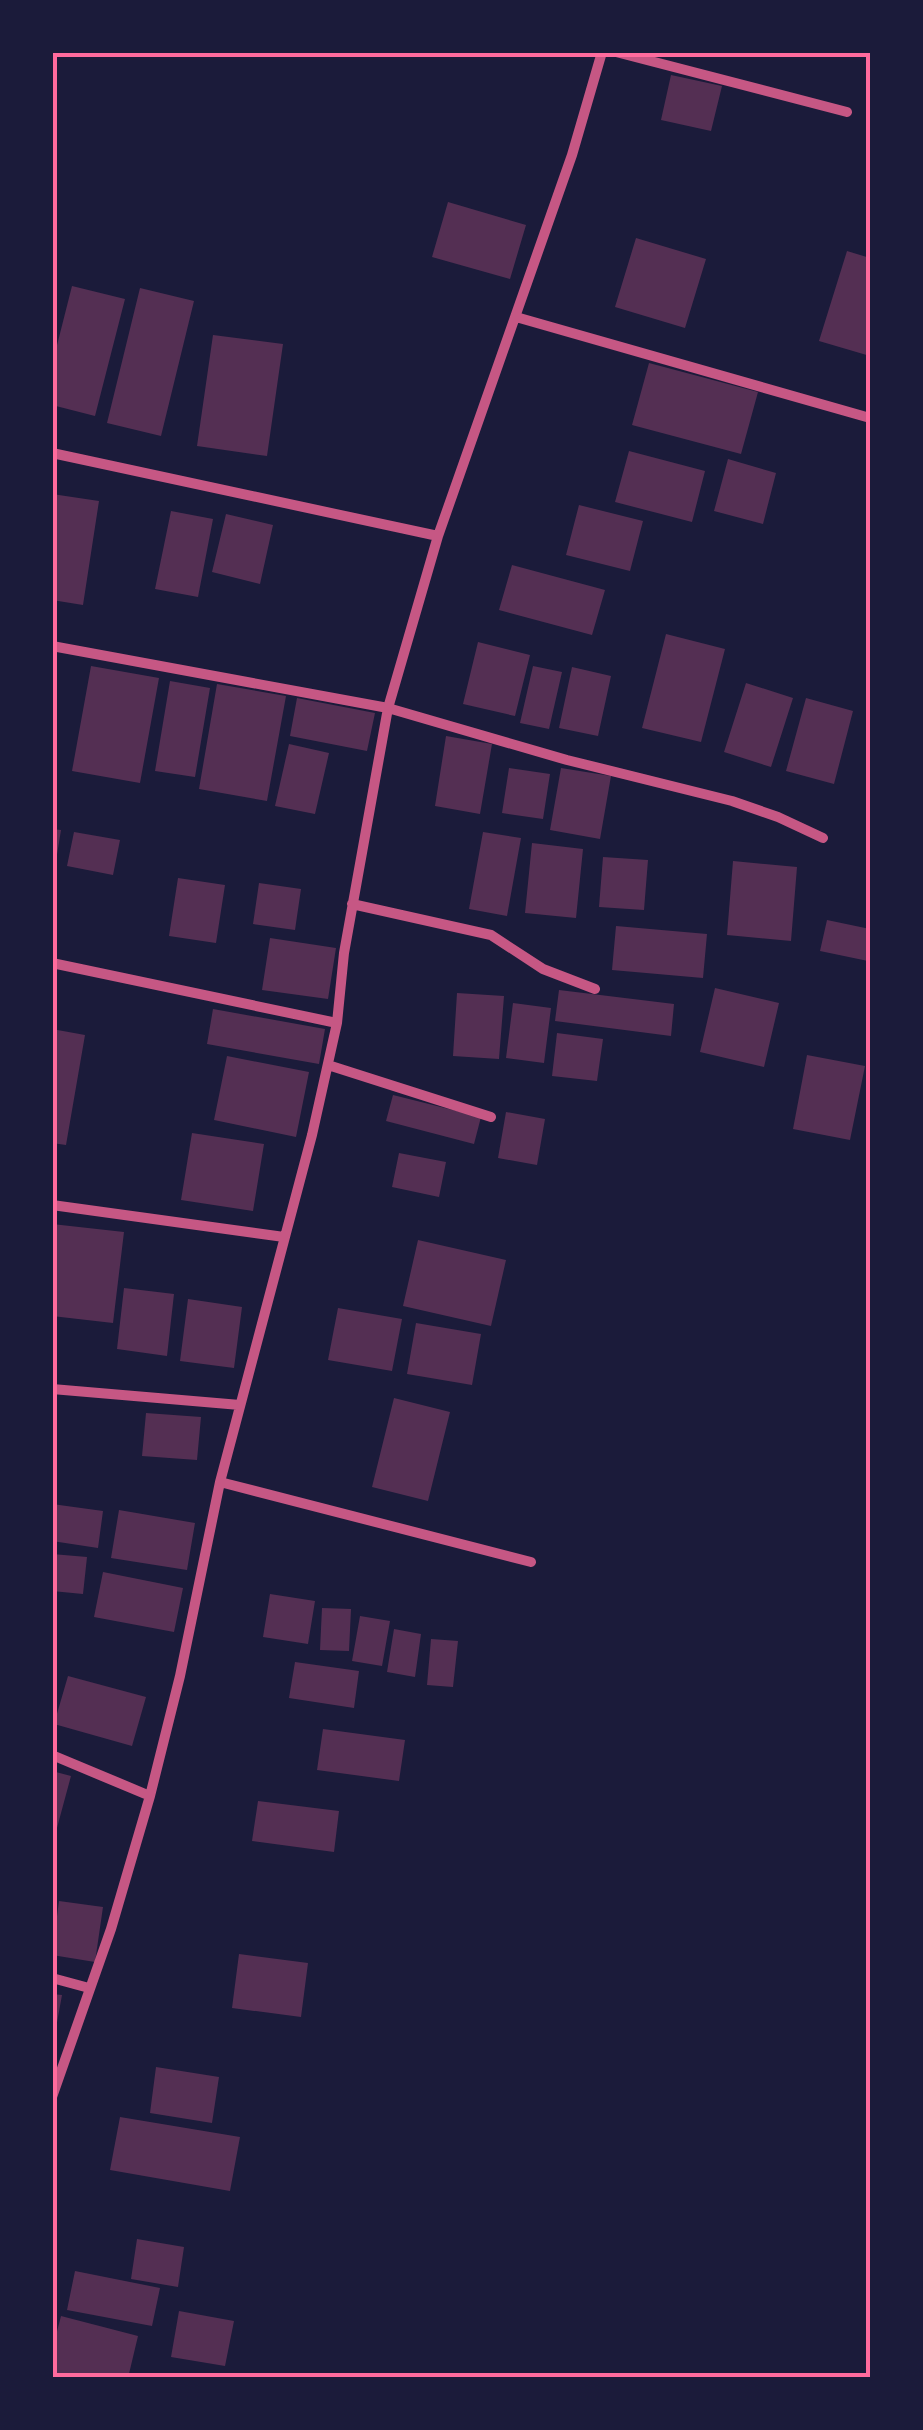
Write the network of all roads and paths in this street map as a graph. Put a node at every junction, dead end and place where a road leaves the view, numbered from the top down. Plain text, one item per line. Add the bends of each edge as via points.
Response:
1 (602, 52) edge
2 (616, 52) edge
3 (847, 112) dead end
4 (516, 317) junction
5 (870, 418) edge
6 (52, 453) edge
7 (438, 536) junction
8 (52, 646) edge
9 (388, 708) junction
10 (823, 838) dead end
11 (352, 904) junction
12 (52, 964) edge
13 (594, 989) dead end
14 (337, 1023) junction
15 (328, 1065) junction
16 (491, 1117) dead end
17 (52, 1205) edge
18 (284, 1237) junction
19 (52, 1389) edge
20 (240, 1406) junction
21 (220, 1482) junction
22 (531, 1562) dead end
23 (52, 1755) edge
24 (150, 1796) junction
25 (52, 1978) edge
26 (89, 1988) junction
27 (52, 2097) edge

1 - 4 street
2 - 3 street
4 - 5 street
4 - 7 street
6 - 7 street
7 - 9 street
8 - 9 street
9 - 10 street via 732,801
9 - 11 street
11 - 13 street via 491,935 543,969
11 - 14 street
12 - 14 street
14 - 15 street
15 - 16 street
15 - 18 street
17 - 18 street
18 - 20 street
19 - 20 street
20 - 21 street
21 - 22 street
21 - 24 street
23 - 24 street
24 - 26 street
25 - 26 street
26 - 27 street

